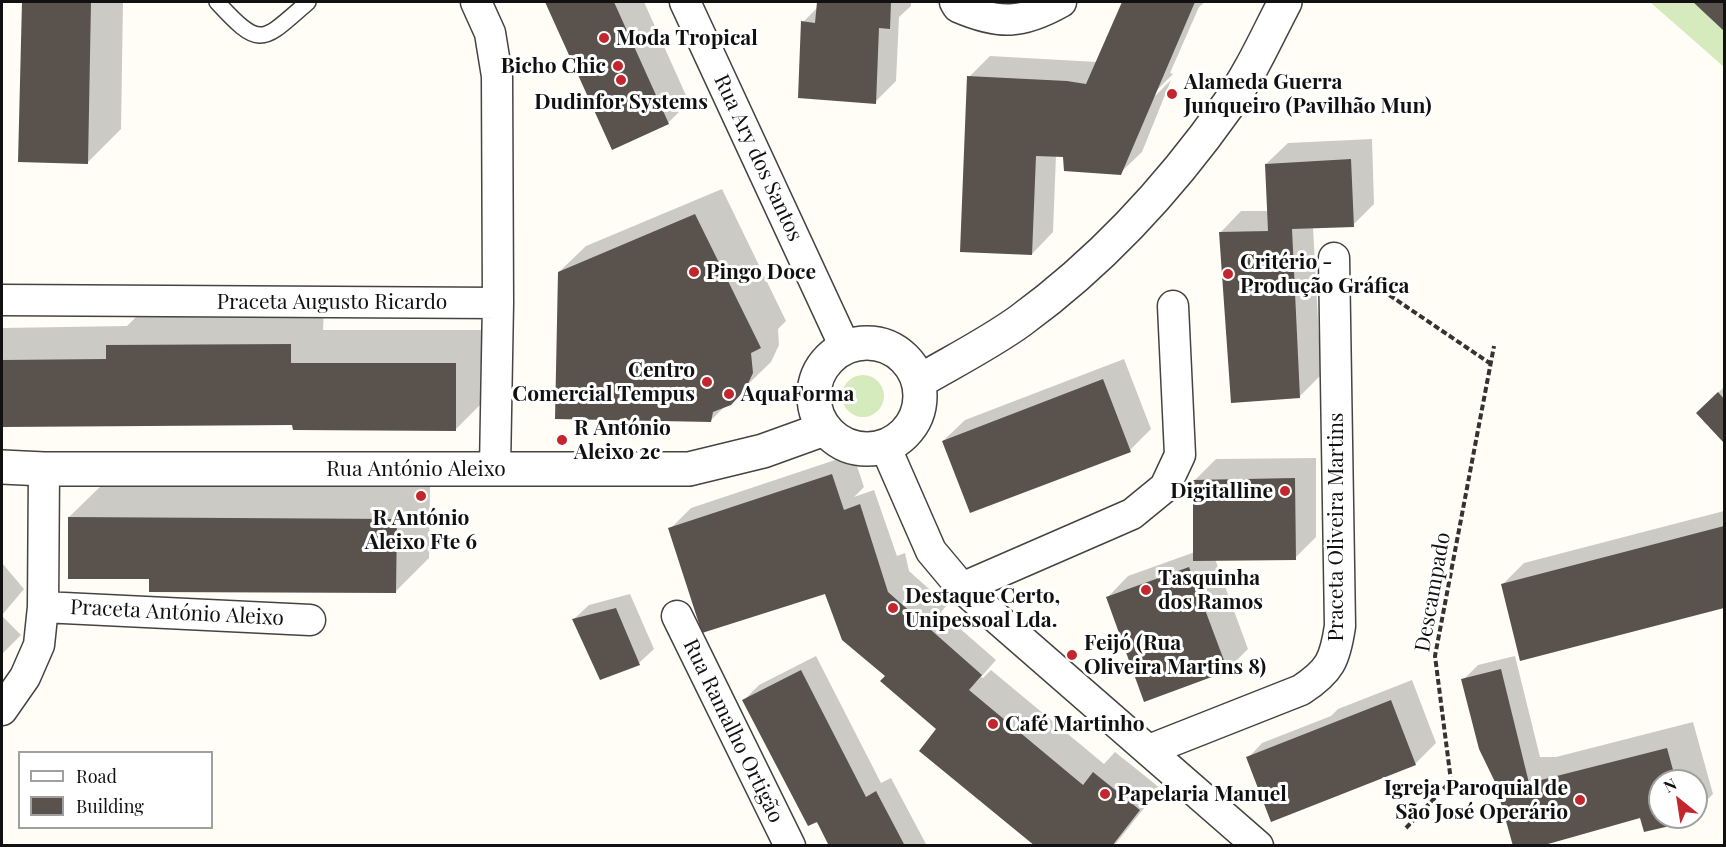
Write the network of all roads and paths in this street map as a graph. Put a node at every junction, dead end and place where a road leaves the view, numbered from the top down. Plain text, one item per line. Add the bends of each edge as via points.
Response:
1 (217, 2) edge
2 (308, 2) edge
3 (476, 2) edge
4 (685, 2) edge
5 (955, 2) edge
6 (1061, 2) edge
7 (1285, 2) edge
8 (1334, 258) joint
9 (2, 300) edge
10 (498, 303) junction
11 (1173, 306) dead end
12 (1494, 346) dead end
13 (845, 347) junction
14 (1491, 364) junction
15 (918, 382) junction
16 (824, 429) junction
17 (885, 446) junction
18 (2, 467) edge
19 (495, 468) junction
20 (44, 469) junction
21 (962, 588) junction
22 (43, 607) junction
23 (677, 616) dead end
24 (310, 620) dead end
25 (2, 710) edge
26 (1149, 750) junction
27 (1406, 828) dead end
28 (790, 846) edge
29 (1258, 846) edge

1 - 2 lane via 242,29 261,35 275,31
3 - 10 street via 490,33 497,76
4 - 13 street, Rua Ary dos Santos
5 - 6 street via 981,17 1006,20 1035,16
7 - 15 street via 1228,105 1175,175 1102,254 1019,322
8 - 14 path
8 - 26 street, Praceta Oliveira Martins via 1340,626 1336,652 1323,675 1301,690
9 - 10 street, Praceta Augusto Ricardo
10 - 19 street
11 - 21 street via 1180,455 1165,487 1132,514
12 - 14 path, Descampado
13 - 15 street via 863,343 882,345 904,359
13 - 16 street via 830,357 818,373 813,392 815,411
14 - 27 path, Descampado via 1435,656 1451,781
15 - 17 street via 920,398 910,427
16 - 17 street via 841,443 863,449
16 - 19 street, Rua António Aleixo via 763,451 689,469
17 - 21 street via 931,551
18 - 20 street, Rua António Aleixo
19 - 20 street, Rua António Aleixo
20 - 22 street
21 - 26 street
22 - 24 street, Praceta António Aleixo
22 - 25 street via 39,645 25,677
23 - 28 street, Rua Ramalho Ortigão
26 - 29 street

